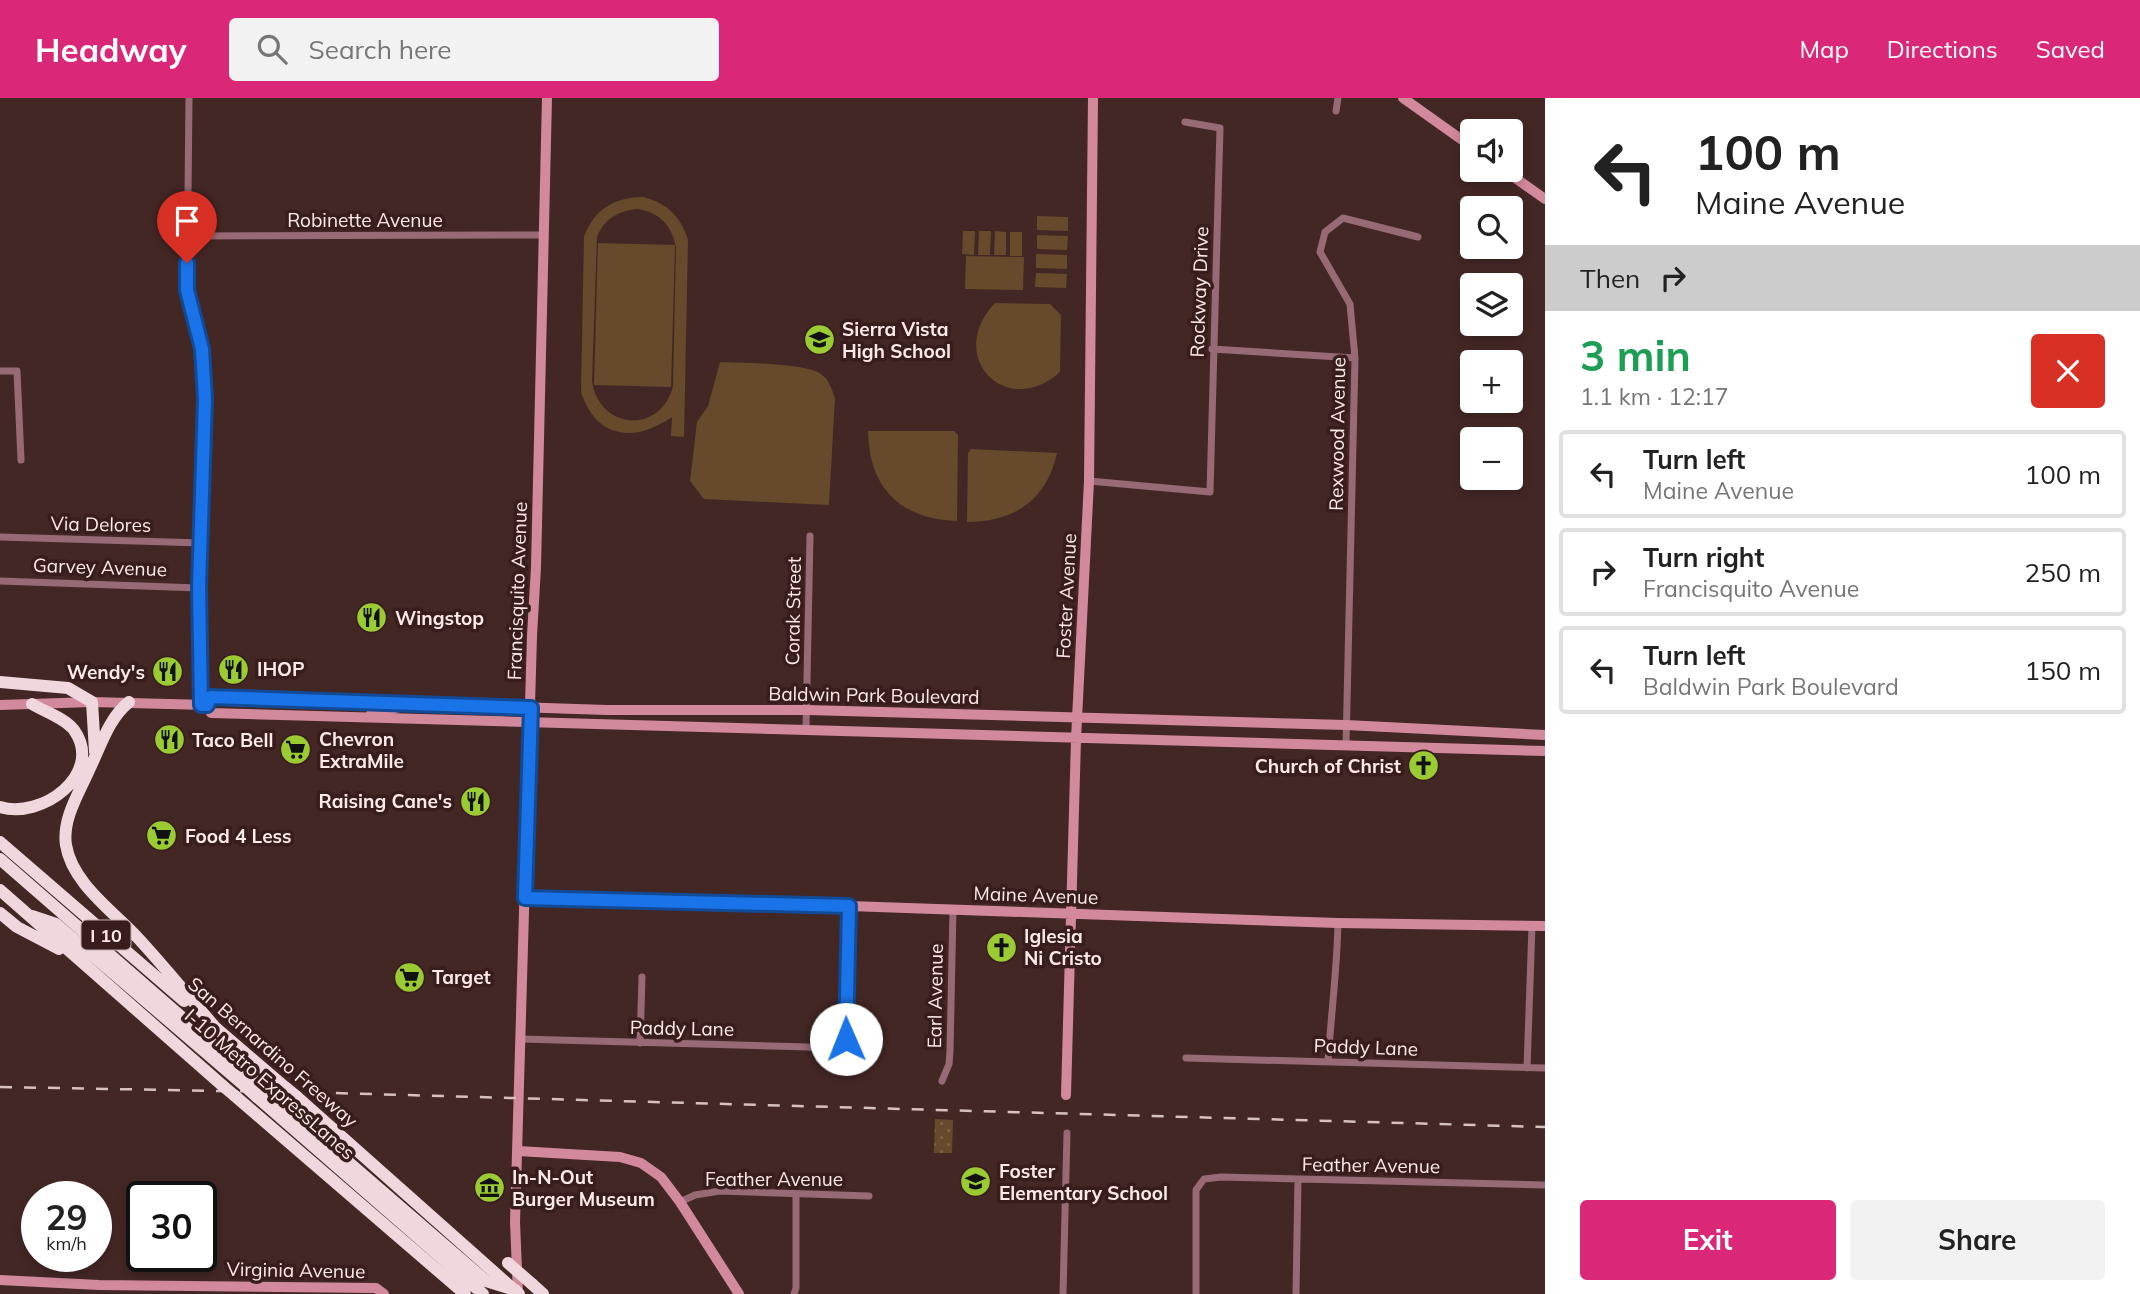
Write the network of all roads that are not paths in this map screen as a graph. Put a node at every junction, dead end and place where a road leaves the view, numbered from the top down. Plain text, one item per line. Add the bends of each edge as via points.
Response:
1 (188, 98) edge
2 (547, 98) edge
3 (1093, 98) edge
4 (1338, 98) edge
5 (1403, 98) edge
6 (1336, 111) dead end
7 (1185, 122) dead end
8 (1460, 138) edge
9 (1521, 182) edge
10 (1545, 199) edge
11 (544, 235) junction
12 (187, 236) junction
13 (1418, 237) dead end
14 (1212, 349) junction
15 (1354, 358) junction
16 (0, 371) edge
17 (21, 460) dead end
18 (1089, 481) junction
19 (810, 536) dead end
20 (0, 537) edge
21 (202, 543) junction
22 (0, 581) edge
23 (199, 587) junction
24 (0, 682) edge
25 (92, 702) junction
26 (129, 702) junction
27 (32, 704) junction
28 (407, 704) junction
29 (0, 705) edge
30 (204, 705) junction
31 (531, 708) junction
32 (807, 710) junction
33 (354, 717) junction
34 (1077, 719) junction
35 (530, 723) junction
36 (1346, 725) junction
37 (806, 728) junction
38 (1545, 736) edge
39 (1076, 738) junction
40 (1346, 746) junction
41 (1545, 751) edge
42 (95, 756) junction
43 (0, 807) edge
44 (0, 842) edge
45 (0, 859) edge
46 (0, 890) edge
47 (525, 898) junction
48 (849, 906) junction
49 (953, 909) junction
50 (0, 913) edge
51 (25, 913) junction
52 (1071, 913) junction
53 (1338, 923) junction
54 (1532, 926) junction
55 (1545, 926) edge
56 (80, 960) junction
57 (642, 977) dead end
58 (214, 1026) junction
59 (521, 1039) junction
60 (640, 1043) junction
61 (1186, 1058) dead end
62 (1328, 1062) junction
63 (1527, 1068) junction
64 (1545, 1068) edge
65 (942, 1081) dead end
66 (259, 1092) junction
67 (1066, 1095) dead end
68 (1067, 1133) dead end
69 (517, 1151) junction
70 (1298, 1179) junction
71 (1545, 1185) edge
72 (796, 1194) junction
73 (869, 1196) dead end
74 (680, 1202) junction
75 (411, 1249) junction
76 (475, 1256) junction
77 (0, 1280) edge
78 (513, 1290) edge
79 (383, 1292) edge
80 (453, 1294) edge
81 (465, 1294) edge
82 (484, 1294) edge
83 (543, 1294) edge
84 (739, 1294) edge
85 (794, 1294) edge
86 (1063, 1294) edge
87 (1196, 1294) edge
88 (1296, 1294) edge

1 - 12 street
2 - 11 street, Francisquito Avenue
3 - 18 street, Foster Avenue
4 - 6 street
5 - 8 street
7 - 14 street, Rockway Drive via 1220,128
9 - 10 street
11 - 12 street, Robinette Avenue
11 - 31 street, Francisquito Avenue
12 - 21 street via 187,290 202,349 205,399
13 - 15 street, Rexwood Avenue via 1343,218 1325,232 1320,252 1350,304
14 - 15 street
14 - 18 street, Rockway Drive via 1210,492
15 - 36 street, Rexwood Avenue
16 - 17 street via 17,371
18 - 34 street, Foster Avenue
19 - 32 street, Corak Street
20 - 21 street, Via Delores
21 - 23 street
22 - 23 street, Garvey Avenue
23 - 30 street
24 - 25 highway via 68,688
25 - 26 street, Baldwin Park Boulevard
25 - 27 street, Baldwin Park Boulevard
25 - 42 highway
26 - 30 street, Baldwin Park Boulevard
26 - 42 highway via 113,717
27 - 29 street, Baldwin Park Boulevard
27 - 43 highway via 74,731 80,764 66,789 45,804 20,810
28 - 30 street, Baldwin Park Boulevard via 211,697
28 - 31 street, Baldwin Park Boulevard
28 - 33 street
30 - 33 street, Baldwin Park Boulevard via 211,713
31 - 32 street, Baldwin Park Boulevard
31 - 35 street, Francisquito Avenue
32 - 34 street, Baldwin Park Boulevard
32 - 37 street, Corak Street
33 - 35 street, Baldwin Park Boulevard
34 - 36 street, Baldwin Park Boulevard
34 - 39 street, Foster Avenue
35 - 37 street, Baldwin Park Boulevard
35 - 47 street, Francisquito Avenue
36 - 38 street, Baldwin Park Boulevard
36 - 40 street, Rexwood Avenue
37 - 39 street, Baldwin Park Boulevard
39 - 40 street, Baldwin Park Boulevard
39 - 52 street, Foster Avenue
40 - 41 street, Baldwin Park Boulevard
42 - 58 highway via 66,828 74,868
44 - 58 highway, San Bernardino Freeway / I 10
45 - 66 highway, I-10 Metro ExpressLanes
46 - 51 highway, I 10
47 - 48 street, Maine Avenue
47 - 59 street, Francisquito Avenue
48 - 49 street, Maine Avenue
48 - 60 street, Paddy Lane via 847,1031 842,1046 831,1050
49 - 52 street, Maine Avenue
49 - 65 street, Earl Avenue via 950,1052
50 - 56 highway
51 - 56 highway, I 10
51 - 66 highway, I-10 Metro ExpressLanes, bridge via 56,923 246,1087
52 - 53 street, Maine Avenue
52 - 67 street, Foster Avenue
53 - 54 street, Maine Avenue
53 - 62 street
54 - 55 street, Maine Avenue
54 - 63 street
56 - 75 highway, I 10, bridge
57 - 60 street
58 - 76 highway, San Bernardino Freeway / I 10, bridge
59 - 60 street, Paddy Lane
59 - 69 street, Francisquito Avenue
61 - 62 street, Paddy Lane
62 - 63 street, Paddy Lane
63 - 64 street, Paddy Lane
66 - 78 highway, I-10 Metro ExpressLanes, bridge via 273,1097 486,1281
66 - 82 highway, I-10 Metro ExpressLanes
68 - 86 street
69 - 74 street via 630,1159 661,1177
69 - 78 street, Francisquito Avenue
70 - 71 street, Feather Avenue
70 - 87 street, Feather Avenue via 1221,1177 1198,1184
70 - 88 street
72 - 73 street, Feather Avenue
72 - 74 street, Feather Avenue via 720,1191
72 - 85 street
74 - 84 street
75 - 80 highway
75 - 81 highway, I 10
76 - 78 highway, San Bernardino Freeway / I 10
76 - 83 highway, bridge via 508,1263
77 - 79 street, Virginia Avenue via 376,1288

